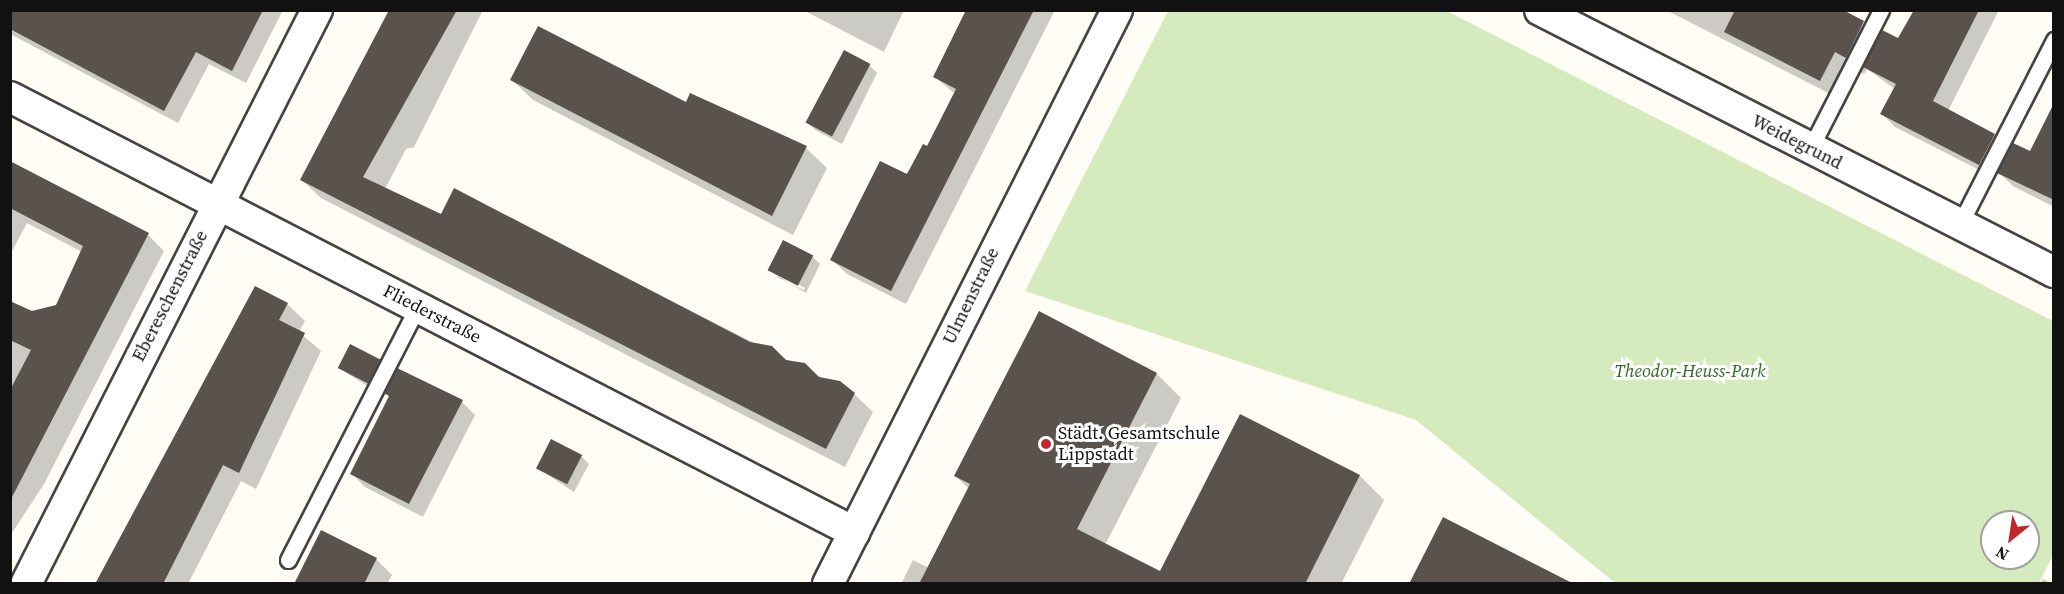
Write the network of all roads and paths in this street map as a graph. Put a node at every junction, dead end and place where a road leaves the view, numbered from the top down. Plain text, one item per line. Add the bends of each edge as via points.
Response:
1 (317, 10) edge
2 (1116, 10) edge
3 (1540, 10) edge
4 (1881, 10) edge
5 (2054, 40) edge
6 (10, 97) edge
7 (1810, 149) junction
8 (215, 205) junction
9 (1960, 224) junction
10 (2054, 272) edge
11 (418, 306) junction
12 (854, 532) junction
13 (288, 560) dead end
14 (26, 584) edge
15 (828, 584) edge

1 - 8 street, Ebereschenstraße
2 - 12 street, Ulmenstraße
3 - 7 street, Weidegrund
4 - 7 lane
5 - 9 lane
6 - 8 street, Fliederstraße
7 - 9 street, Weidegrund
8 - 11 street, Fliederstraße
8 - 14 street, Ebereschenstraße
9 - 10 street, Weidegrund
11 - 12 street, Fliederstraße
11 - 13 lane
12 - 15 street, Ulmenstraße

